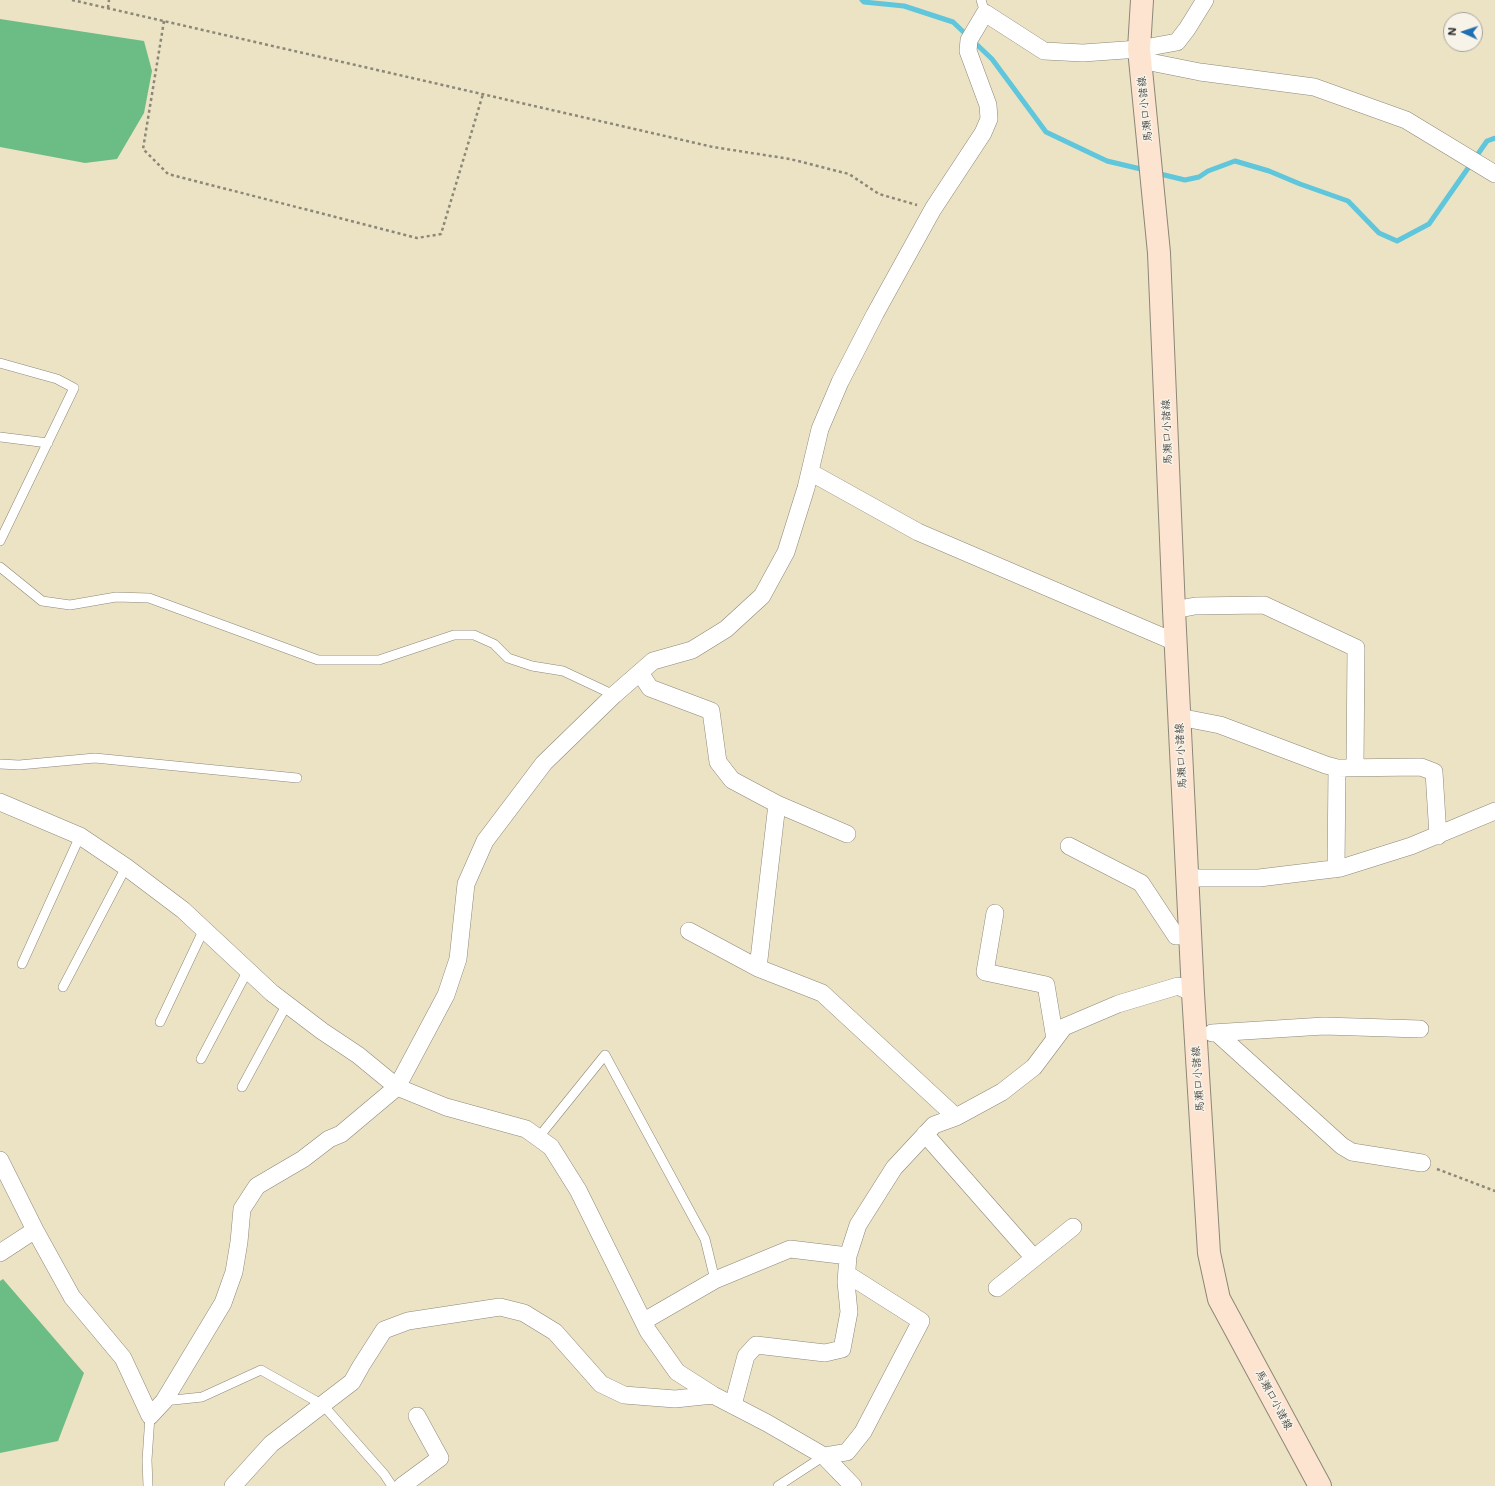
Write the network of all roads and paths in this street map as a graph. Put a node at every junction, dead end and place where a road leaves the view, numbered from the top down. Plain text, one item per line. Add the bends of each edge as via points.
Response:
1 (72, 0) edge
2 (110, 0) edge
3 (1142, 0) edge
4 (1205, 0) edge
5 (983, 6) edge
6 (108, 8) junction
7 (164, 21) junction
8 (1140, 54) junction
9 (483, 94) junction
10 (1495, 174) edge
11 (933, 209) junction
12 (0, 363) edge
13 (0, 436) edge
14 (48, 443) junction
15 (810, 472) junction
16 (0, 541) edge
17 (0, 568) edge
18 (1174, 610) junction
19 (1175, 642) junction
20 (640, 673) junction
21 (614, 695) junction
22 (1179, 717) junction
23 (0, 764) edge
24 (1355, 767) junction
25 (1337, 768) junction
26 (297, 778) dead end
27 (0, 802) edge
28 (777, 804) junction
29 (1495, 811) edge
30 (847, 834) dead end
31 (80, 836) junction
32 (1438, 836) junction
33 (1069, 846) dead end
34 (126, 867) junction
35 (1336, 869) junction
36 (1187, 878) junction
37 (995, 913) dead end
38 (204, 929) junction
39 (689, 931) dead end
40 (1190, 935) junction
41 (22, 964) dead end
42 (758, 968) junction
43 (248, 970) junction
44 (63, 987) dead end
45 (1193, 993) junction
46 (287, 1004) junction
47 (160, 1022) dead end
48 (1420, 1029) dead end
49 (1217, 1033) junction
50 (1195, 1034) junction
51 (1055, 1039) junction
52 (201, 1060) dead end
53 (242, 1087) dead end
54 (397, 1087) junction
55 (956, 1117) junction
56 (925, 1134) junction
57 (538, 1138) junction
58 (0, 1160) edge
59 (1422, 1163) joint
60 (1495, 1191) edge
61 (1073, 1227) dead end
62 (35, 1230) junction
63 (0, 1253) edge
64 (848, 1256) junction
65 (1034, 1258) junction
66 (846, 1274) junction
67 (715, 1280) junction
68 (997, 1288) dead end
69 (644, 1321) junction
70 (713, 1395) junction
71 (164, 1401) junction
72 (323, 1405) junction
73 (733, 1406) junction
74 (150, 1416) junction
75 (417, 1416) dead end
76 (824, 1456) junction
77 (148, 1486) edge
78 (233, 1486) edge
79 (392, 1486) edge
80 (402, 1486) edge
81 (778, 1486) edge
82 (852, 1486) edge
83 (1320, 1486) edge

1 - 6 path
2 - 6 path
3 - 8 main road, 馬瀬口小諸線
4 - 8 street via 1177,42
5 - 8 street via 1044,51
5 - 11 street via 969,40 968,51 988,105 989,119 984,132
6 - 7 path
7 - 9 path
7 - 9 path via 143,149 168,174 417,238 441,234
8 - 10 street via 1200,72 1314,87 1406,120
8 - 18 main road, 馬瀬口小諸線 via 1159,252
9 - 11 path via 713,147 790,159 849,174 878,194
11 - 15 street via 840,382 820,429
12 - 14 lane via 57,379 74,388
13 - 14 lane
14 - 16 lane
15 - 19 street via 918,532
15 - 20 street via 786,552 762,596 726,629 692,650 653,661
17 - 21 lane via 42,601 70,605 116,597 149,598 318,660 378,660 454,634 474,635 494,644 508,658 532,666 563,671
18 - 19 main road, 馬瀬口小諸線
18 - 24 street via 1195,606 1264,605 1356,648
19 - 22 main road, 馬瀬口小諸線
20 - 21 street
20 - 28 street via 650,688 711,711 718,762 732,780
21 - 54 street via 544,763 485,841 466,884 458,959 446,995
22 - 25 street via 1220,725
22 - 36 main road, 馬瀬口小諸線
23 - 26 lane via 19,765 94,758
24 - 25 street
24 - 32 street via 1421,768 1434,772
25 - 35 street
27 - 31 street
28 - 30 street
28 - 42 street
29 - 32 street
31 - 34 street
31 - 41 lane
32 - 35 street
33 - 40 street via 1141,883 1176,936
34 - 38 street
34 - 44 lane
35 - 36 street via 1259,878
36 - 40 main road, 馬瀬口小諸線
37 - 51 street via 985,972 1046,985
38 - 43 street
38 - 47 lane
39 - 42 street
40 - 45 main road, 馬瀬口小諸線
42 - 55 street via 822,993
43 - 46 street
43 - 52 lane
45 - 50 main road, 馬瀬口小諸線
45 - 51 street via 1178,986 1118,1004 1064,1027
46 - 53 lane
46 - 54 street via 358,1055
48 - 49 street via 1324,1026
49 - 50 street
49 - 59 street via 1342,1146 1352,1152
50 - 83 main road, 馬瀬口小諸線 via 1210,1253 1219,1299
51 - 55 street via 1034,1067 1002,1092
54 - 57 street via 446,1107 526,1128
54 - 71 street via 341,1134 329,1139 303,1159 257,1186 242,1209 234,1272 223,1302
55 - 56 street via 934,1125
56 - 64 street via 894,1168 858,1225
56 - 65 street
57 - 67 lane via 605,1054 705,1239
57 - 69 street via 551,1147 578,1190
58 - 62 street
59 - 60 path
61 - 65 street
62 - 63 street
62 - 74 street via 72,1297 123,1358
64 - 66 street
64 - 67 street via 790,1249
65 - 68 street
66 - 73 street via 849,1312 842,1349 825,1354 756,1345 746,1356
66 - 76 street via 921,1321 863,1432 847,1452
67 - 69 street
69 - 70 street via 648,1331 678,1372
70 - 72 street via 675,1399 624,1395 600,1384 555,1332 524,1313 500,1307 408,1321 384,1330 352,1382
70 - 73 street
71 - 72 lane via 202,1397 261,1370
71 - 74 street
72 - 78 street via 271,1444
72 - 79 lane
73 - 76 street
74 - 77 lane
75 - 80 street via 440,1458
76 - 81 lane
76 - 82 street

